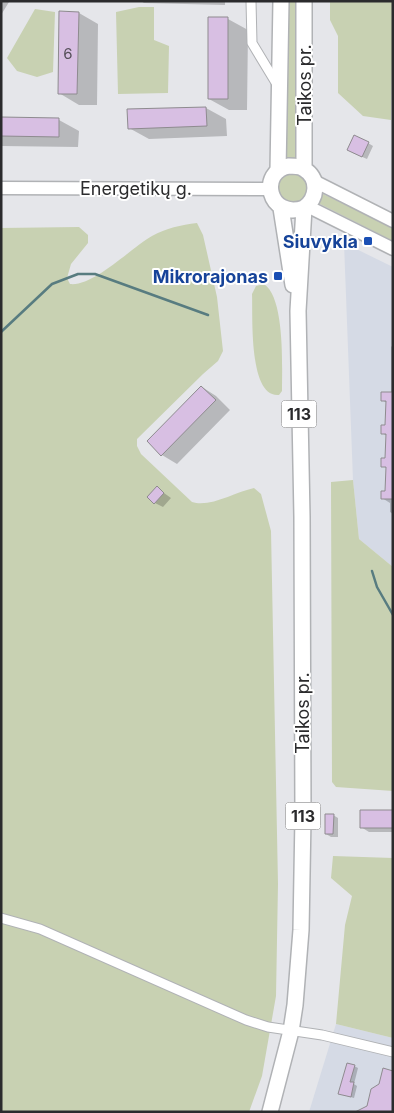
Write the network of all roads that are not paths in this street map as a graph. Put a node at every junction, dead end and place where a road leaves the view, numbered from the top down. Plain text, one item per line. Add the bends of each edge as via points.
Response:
1 (251, 1) edge
2 (281, 1) edge
3 (304, 1) edge
4 (280, 89) junction
5 (278, 171) junction
6 (309, 175) junction
7 (1, 188) edge
8 (270, 189) junction
9 (305, 207) junction
10 (281, 208) junction
11 (393, 221) edge
12 (393, 249) edge
13 (298, 311) junction
14 (1, 918) edge
15 (291, 1032) junction
16 (393, 1052) edge
17 (270, 1112) edge

1 - 4 street, Taikos pr. via 252,43
2 - 4 main road, Taikos pr.
3 - 6 main road, Taikos pr.
4 - 5 main road, Taikos pr.
5 - 6 main road via 291,166
5 - 8 main road, Taikos pr.
6 - 9 main road, Taikos pr. / 113 via 314,194
6 - 11 street
7 - 8 street, Energetikų g.
8 - 10 main road, Taikos pr. / 113
9 - 10 main road via 296,211
9 - 12 street
9 - 13 main road, Taikos pr. / 113
10 - 13 main road, Taikos pr. / 113
13 - 15 main road, Taikos pr. / 113 via 303,817 299,960
14 - 15 street via 40,930 246,1020
15 - 16 street via 322,1035
15 - 17 main road, Taikos pr. / 113

